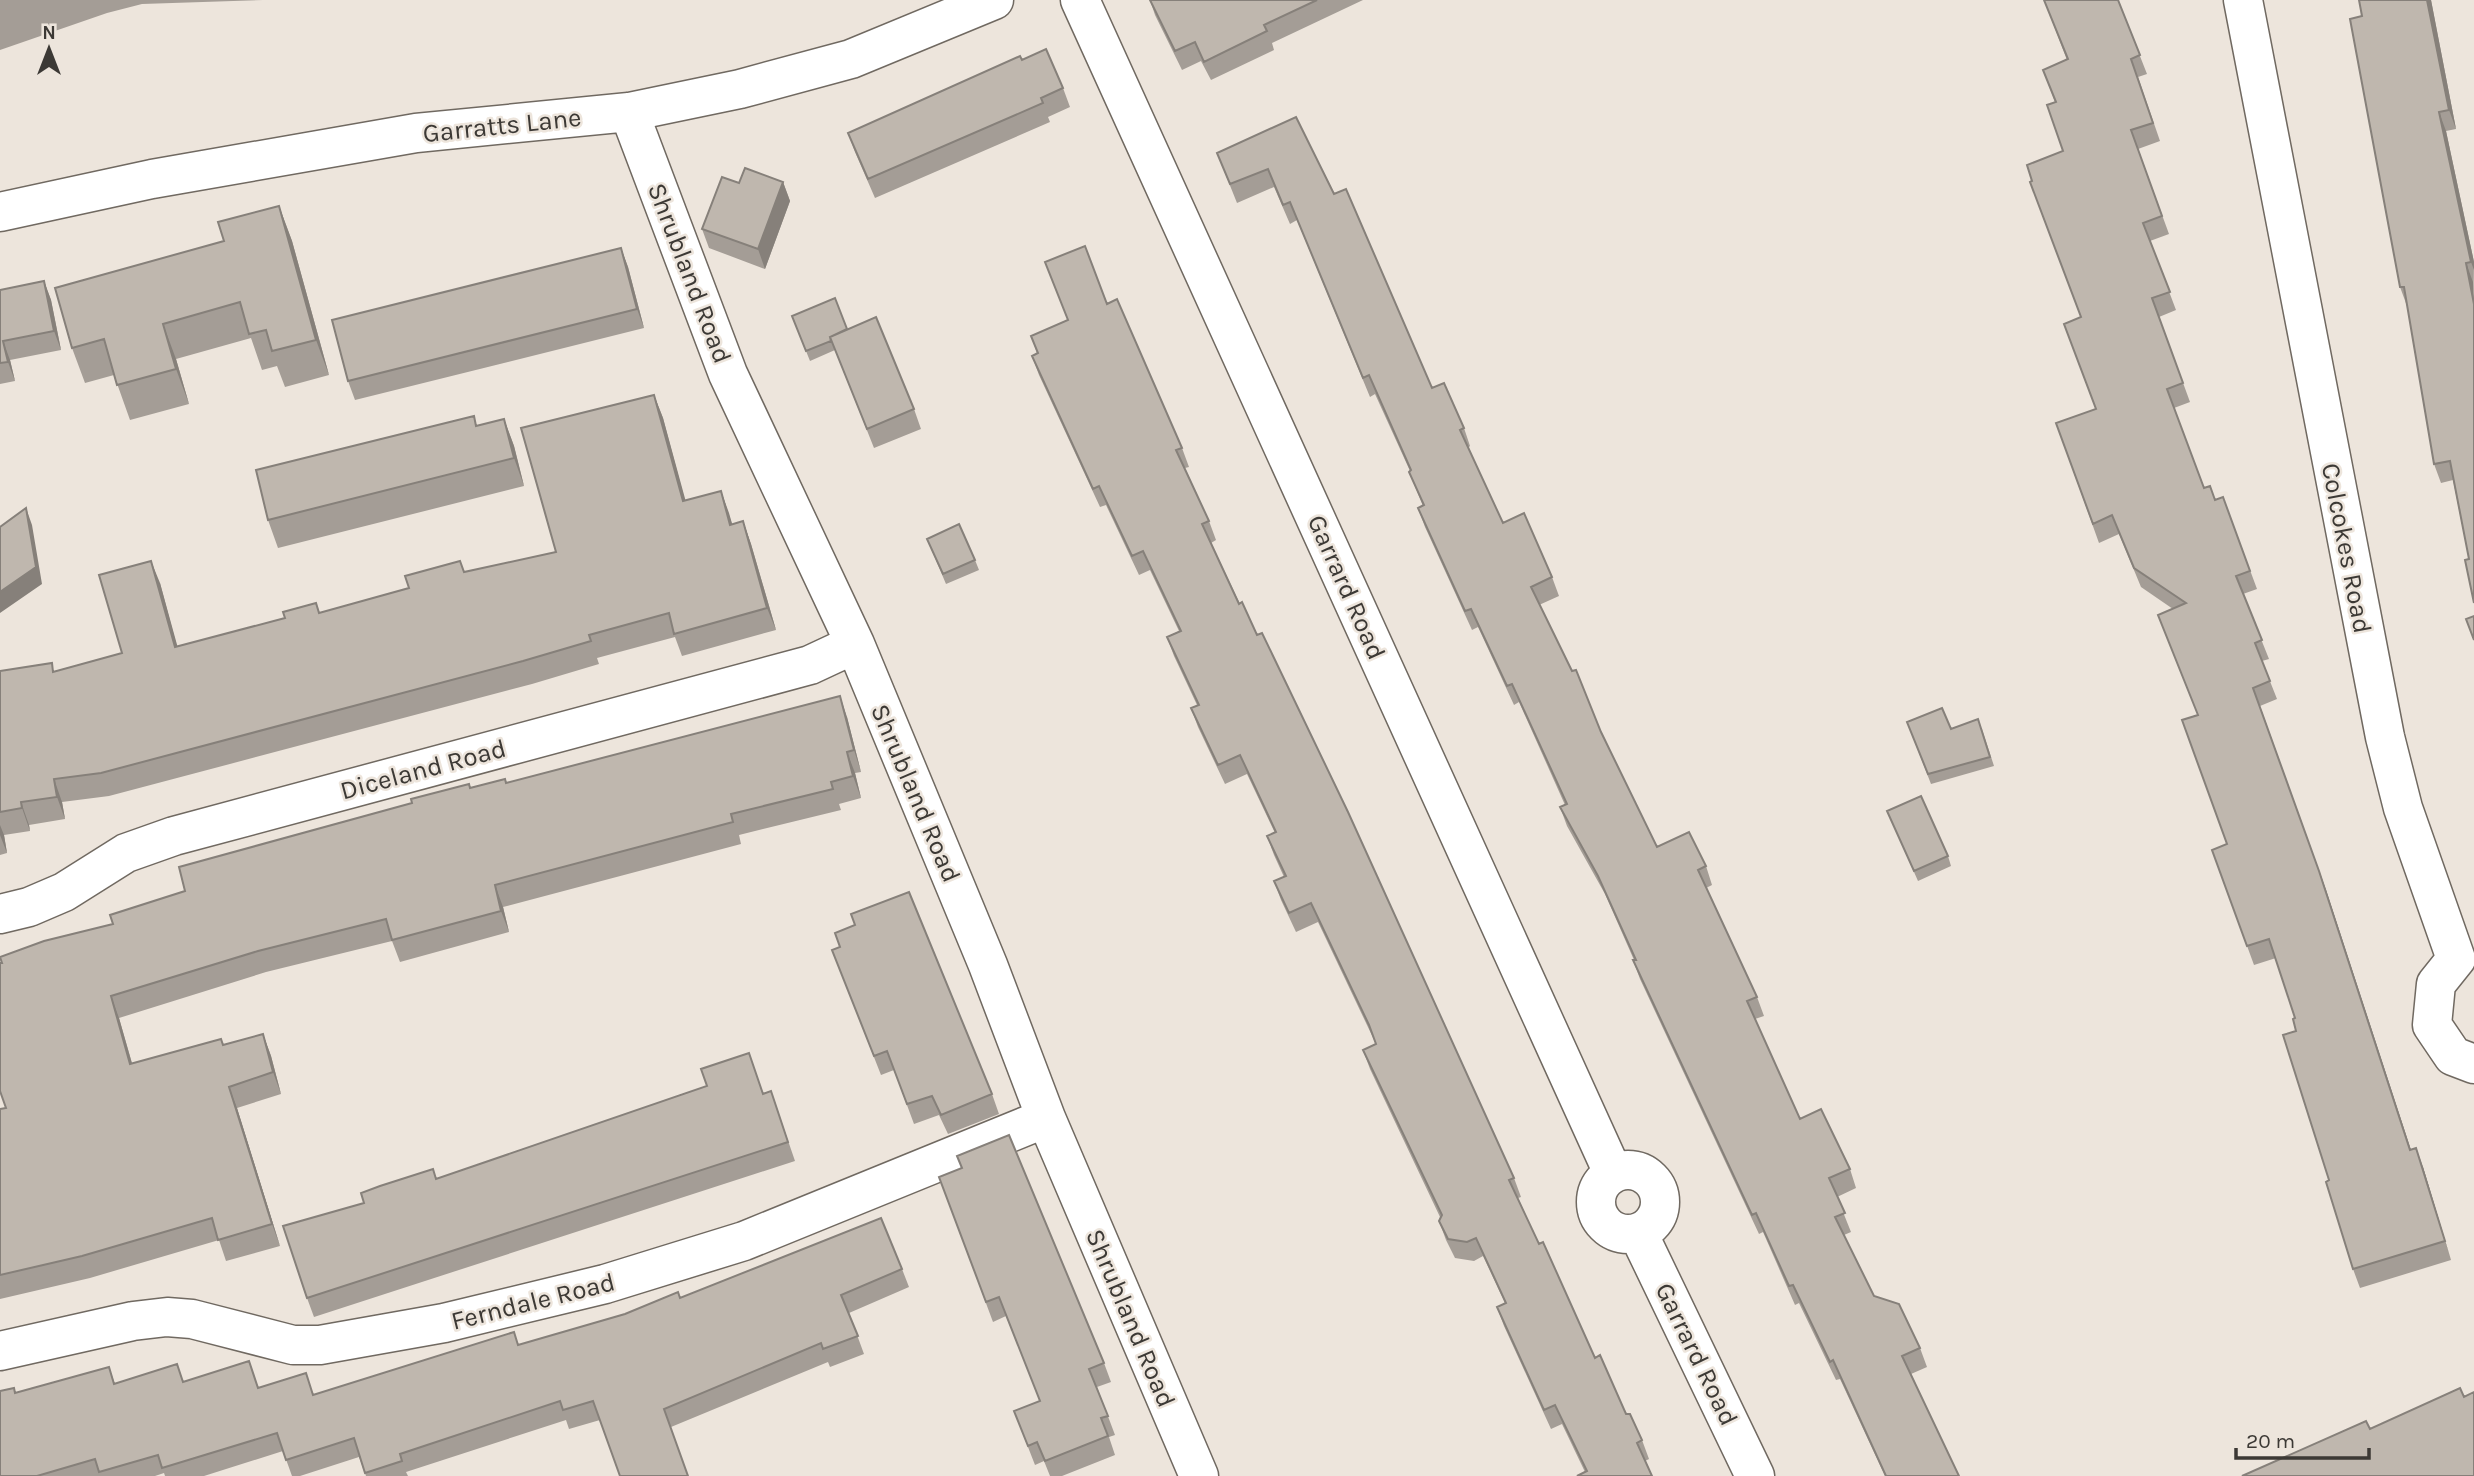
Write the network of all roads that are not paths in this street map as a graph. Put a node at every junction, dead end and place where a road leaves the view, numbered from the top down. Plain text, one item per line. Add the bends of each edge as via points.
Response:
1 (993, 0) edge
2 (1080, 0) edge
3 (2243, 0) edge
4 (629, 112) junction
5 (0, 212) edge
6 (855, 644) junction
7 (0, 914) edge
8 (2465, 959) edge
9 (2474, 1064) edge
10 (1046, 1118) junction
11 (0, 1351) edge
12 (1199, 1476) edge
13 (1755, 1476) edge

1 - 4 street, Garratts Lane via 851,59
2 - 13 street, Garrard Road via 1613,1174 1600,1187 1596,1205 1603,1223 1620,1233 1638,1233
3 - 8 street, Colcokes Road via 2385,737 2403,808
4 - 5 street, Garratts Lane via 416,133 152,179
4 - 6 street, Shrubland Road via 728,373
6 - 7 street, Diceland Road via 810,665 174,836 127,853 64,892
6 - 10 street, Shrubland Road
8 - 9 street, Colcokes Road via 2436,984 2432,1025 2453,1056
10 - 11 street, Ferndale Road via 744,1241 605,1284 444,1323 320,1345 293,1345 167,1317
10 - 12 street, Shrubland Road

